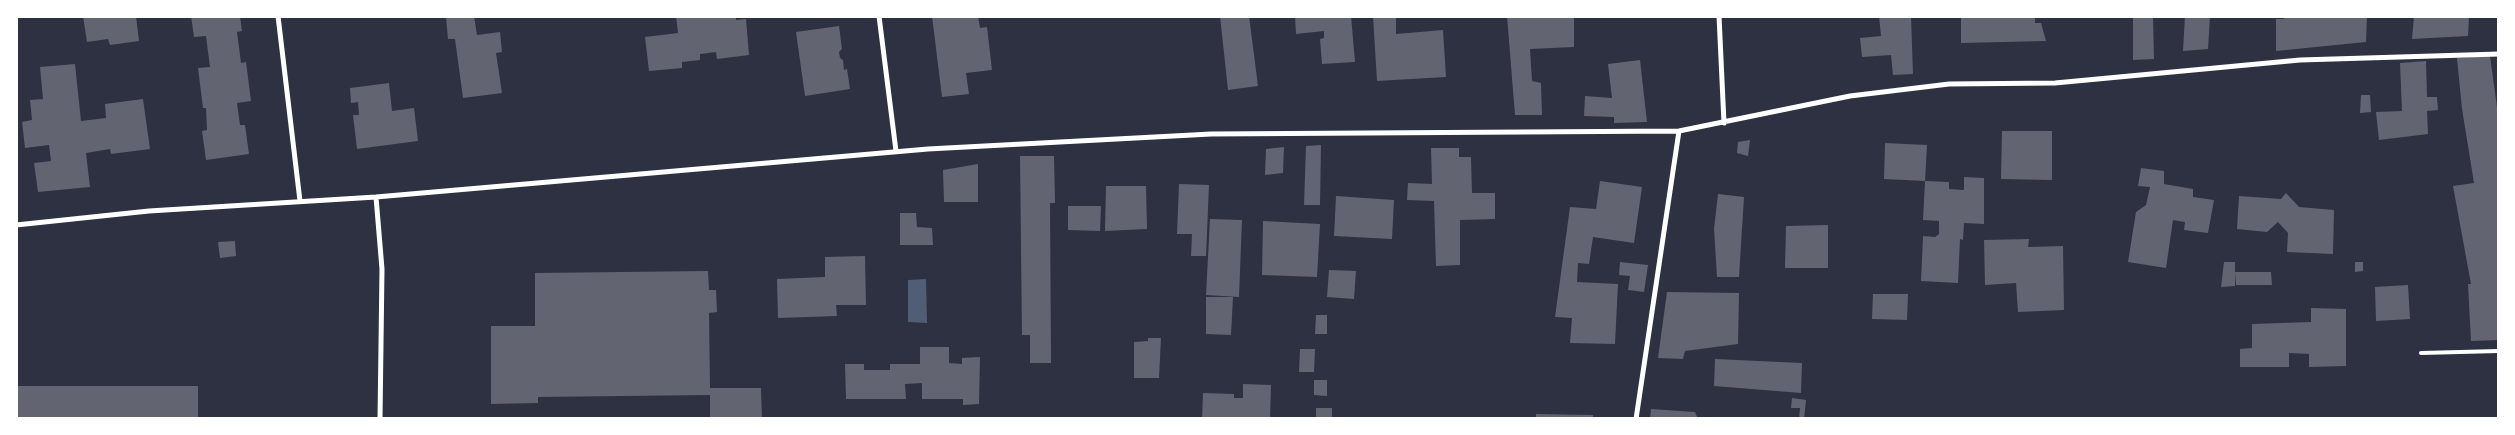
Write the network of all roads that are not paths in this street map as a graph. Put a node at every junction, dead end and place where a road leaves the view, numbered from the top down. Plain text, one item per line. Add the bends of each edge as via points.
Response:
1 (278, 16) edge
2 (879, 16) edge
3 (1719, 16) edge
4 (2499, 54) edge
5 (1724, 123) junction
6 (1679, 131) junction
7 (896, 151) junction
8 (376, 197) junction
9 (300, 201) junction
10 (16, 225) edge
11 (2499, 351) edge
12 (2421, 353) dead end
13 (380, 419) edge
14 (1636, 419) edge

1 - 9 street
2 - 7 street
3 - 5 street
4 - 5 street via 2300,60 2055,83 1948,84 1850,96
5 - 6 street
6 - 7 street via 1211,134
6 - 14 street
7 - 8 street
8 - 9 street
8 - 13 street via 382,269
9 - 10 street via 149,211
11 - 12 lane

